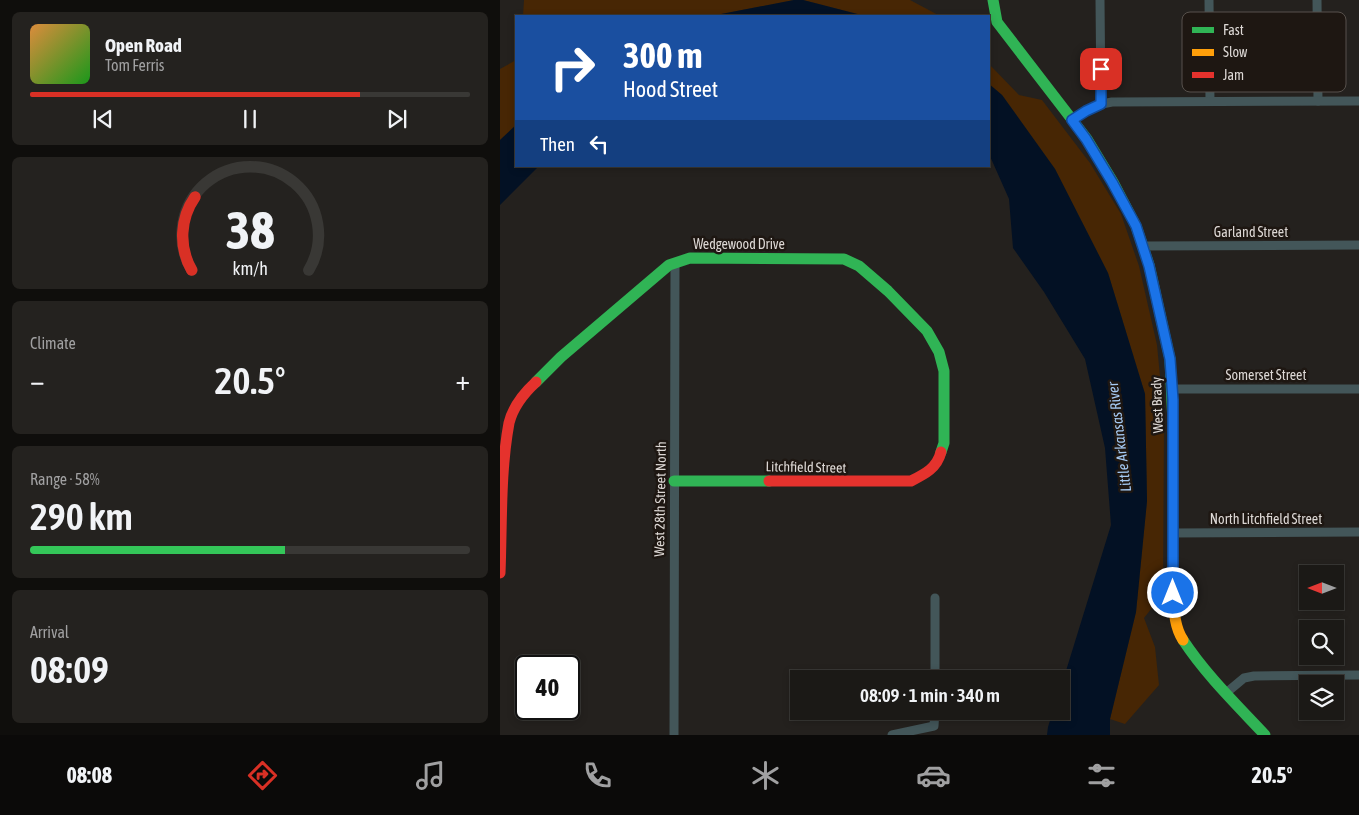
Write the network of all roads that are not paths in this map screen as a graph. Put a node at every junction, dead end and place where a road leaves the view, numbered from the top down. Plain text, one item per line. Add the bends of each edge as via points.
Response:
1 (993, 0) edge
2 (1100, 0) edge
3 (1210, 92) edge
4 (1318, 92) edge
5 (1210, 101) junction
6 (1318, 101) junction
7 (1359, 101) edge
8 (1101, 104) junction
9 (1072, 120) junction
10 (1359, 245) edge
11 (1143, 246) junction
12 (675, 263) junction
13 (1172, 389) junction
14 (1359, 389) edge
15 (933, 467) joint
16 (674, 481) junction
17 (1359, 532) edge
18 (1172, 533) junction
19 (500, 573) edge
20 (936, 598) dead end
21 (935, 670) edge
22 (1359, 675) edge
23 (1226, 693) junction
24 (934, 720) edge
25 (674, 735) edge
26 (892, 735) edge
27 (1265, 735) edge

1 - 9 street, West Brady via 997,22
2 - 8 street
3 - 5 street
4 - 6 street
5 - 6 street
5 - 8 street
6 - 7 street
8 - 9 street
9 - 11 street, West Brady via 1112,182
10 - 11 street, Garland Street
11 - 13 street, West Brady via 1170,359
12 - 15 street, Wedgewood Drive via 690,258 844,259 859,266 927,331 940,352 944,371 944,444
12 - 16 street, West 28th Street North
12 - 19 street, Wedgewood Drive via 561,357 517,404 509,422 501,470
13 - 14 street, Somerset Street
13 - 18 street, West Brady
15 - 16 street, Litchfield Street via 911,481
16 - 25 street, West 28th Street North
17 - 18 street, North Litchfield Street
18 - 23 street, West Brady via 1174,611 1178,632
20 - 21 street
22 - 23 street via 1254,676 1244,678
23 - 27 street, West Brady
24 - 26 street via 934,726

